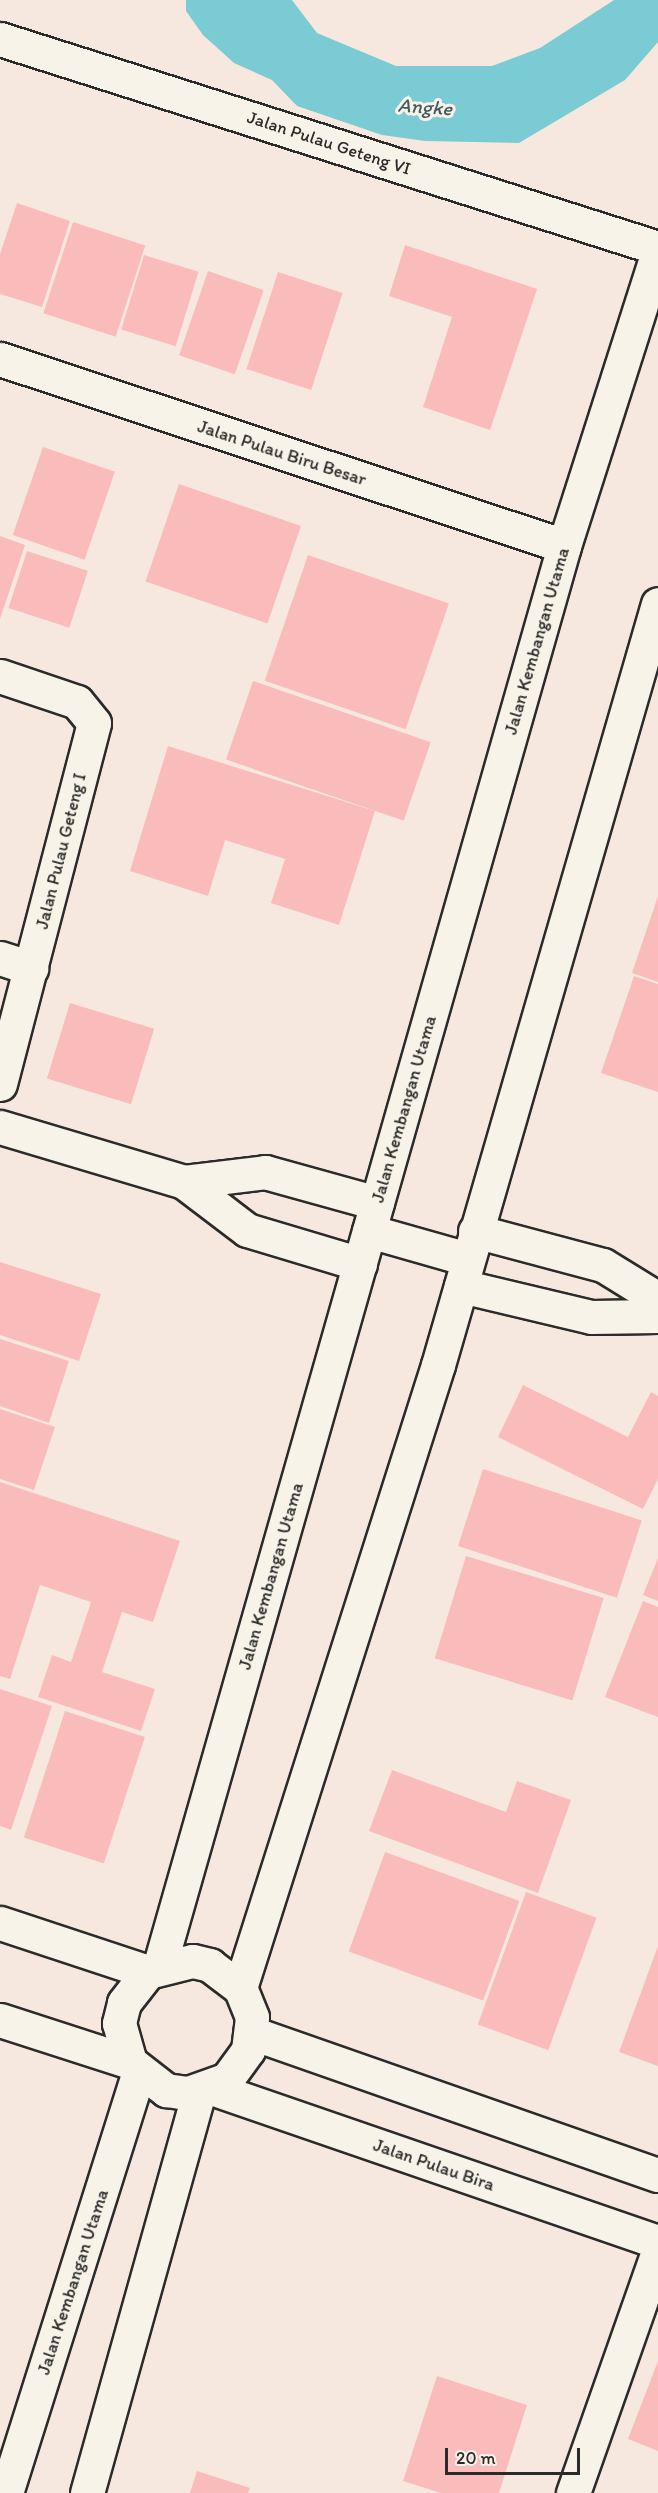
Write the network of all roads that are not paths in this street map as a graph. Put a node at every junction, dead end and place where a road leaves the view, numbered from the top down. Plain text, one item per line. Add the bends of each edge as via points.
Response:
1 (0, 39) edge
2 (658, 250) edge
3 (0, 359) edge
4 (564, 546) junction
5 (658, 604) edge
6 (0, 676) edge
7 (0, 958) edge
8 (31, 968) junction
9 (0, 1084) edge
10 (0, 1127) edge
11 (184, 1182) junction
12 (373, 1217) junction
13 (468, 1258) junction
14 (360, 1264) junction
15 (658, 1299) edge
16 (658, 1316) edge
17 (0, 1923) edge
18 (153, 1970) junction
19 (240, 1988) junction
20 (0, 2020) edge
21 (252, 2033) junction
22 (134, 2067) junction
23 (205, 2089) junction
24 (658, 2175) edge
25 (658, 2242) edge
26 (658, 2251) edge
27 (6, 2493) edge
28 (87, 2493) edge
29 (573, 2493) edge

1 - 2 street, Jalan Pulau Geteng VI
2 - 4 street, Jalan Kembangan Utama
3 - 4 street, Jalan Pulau Biru Besar
4 - 12 street, Jalan Kembangan Utama
5 - 13 street
6 - 8 street, Jalan Pulau Geteng I via 77,702 89,710 94,723
7 - 8 street
8 - 9 street, Jalan Pulau Geteng I
10 - 11 street
11 - 12 street via 265,1172
11 - 14 street via 247,1230
12 - 13 street
12 - 14 street, Jalan Kembangan Utama
13 - 15 street via 603,1265
13 - 16 street via 591,1317
13 - 19 street
14 - 18 street, Jalan Kembangan Utama
17 - 18 street
18 - 19 street via 173,1962 210,1965
18 - 22 street via 124,2003 119,2023
19 - 21 street
20 - 22 street
21 - 23 street via 239,2066
21 - 24 street
22 - 23 street via 166,2090
22 - 27 street, Jalan Kembangan Utama
23 - 25 street, Jalan Pulau Bira
23 - 28 street
26 - 29 street

